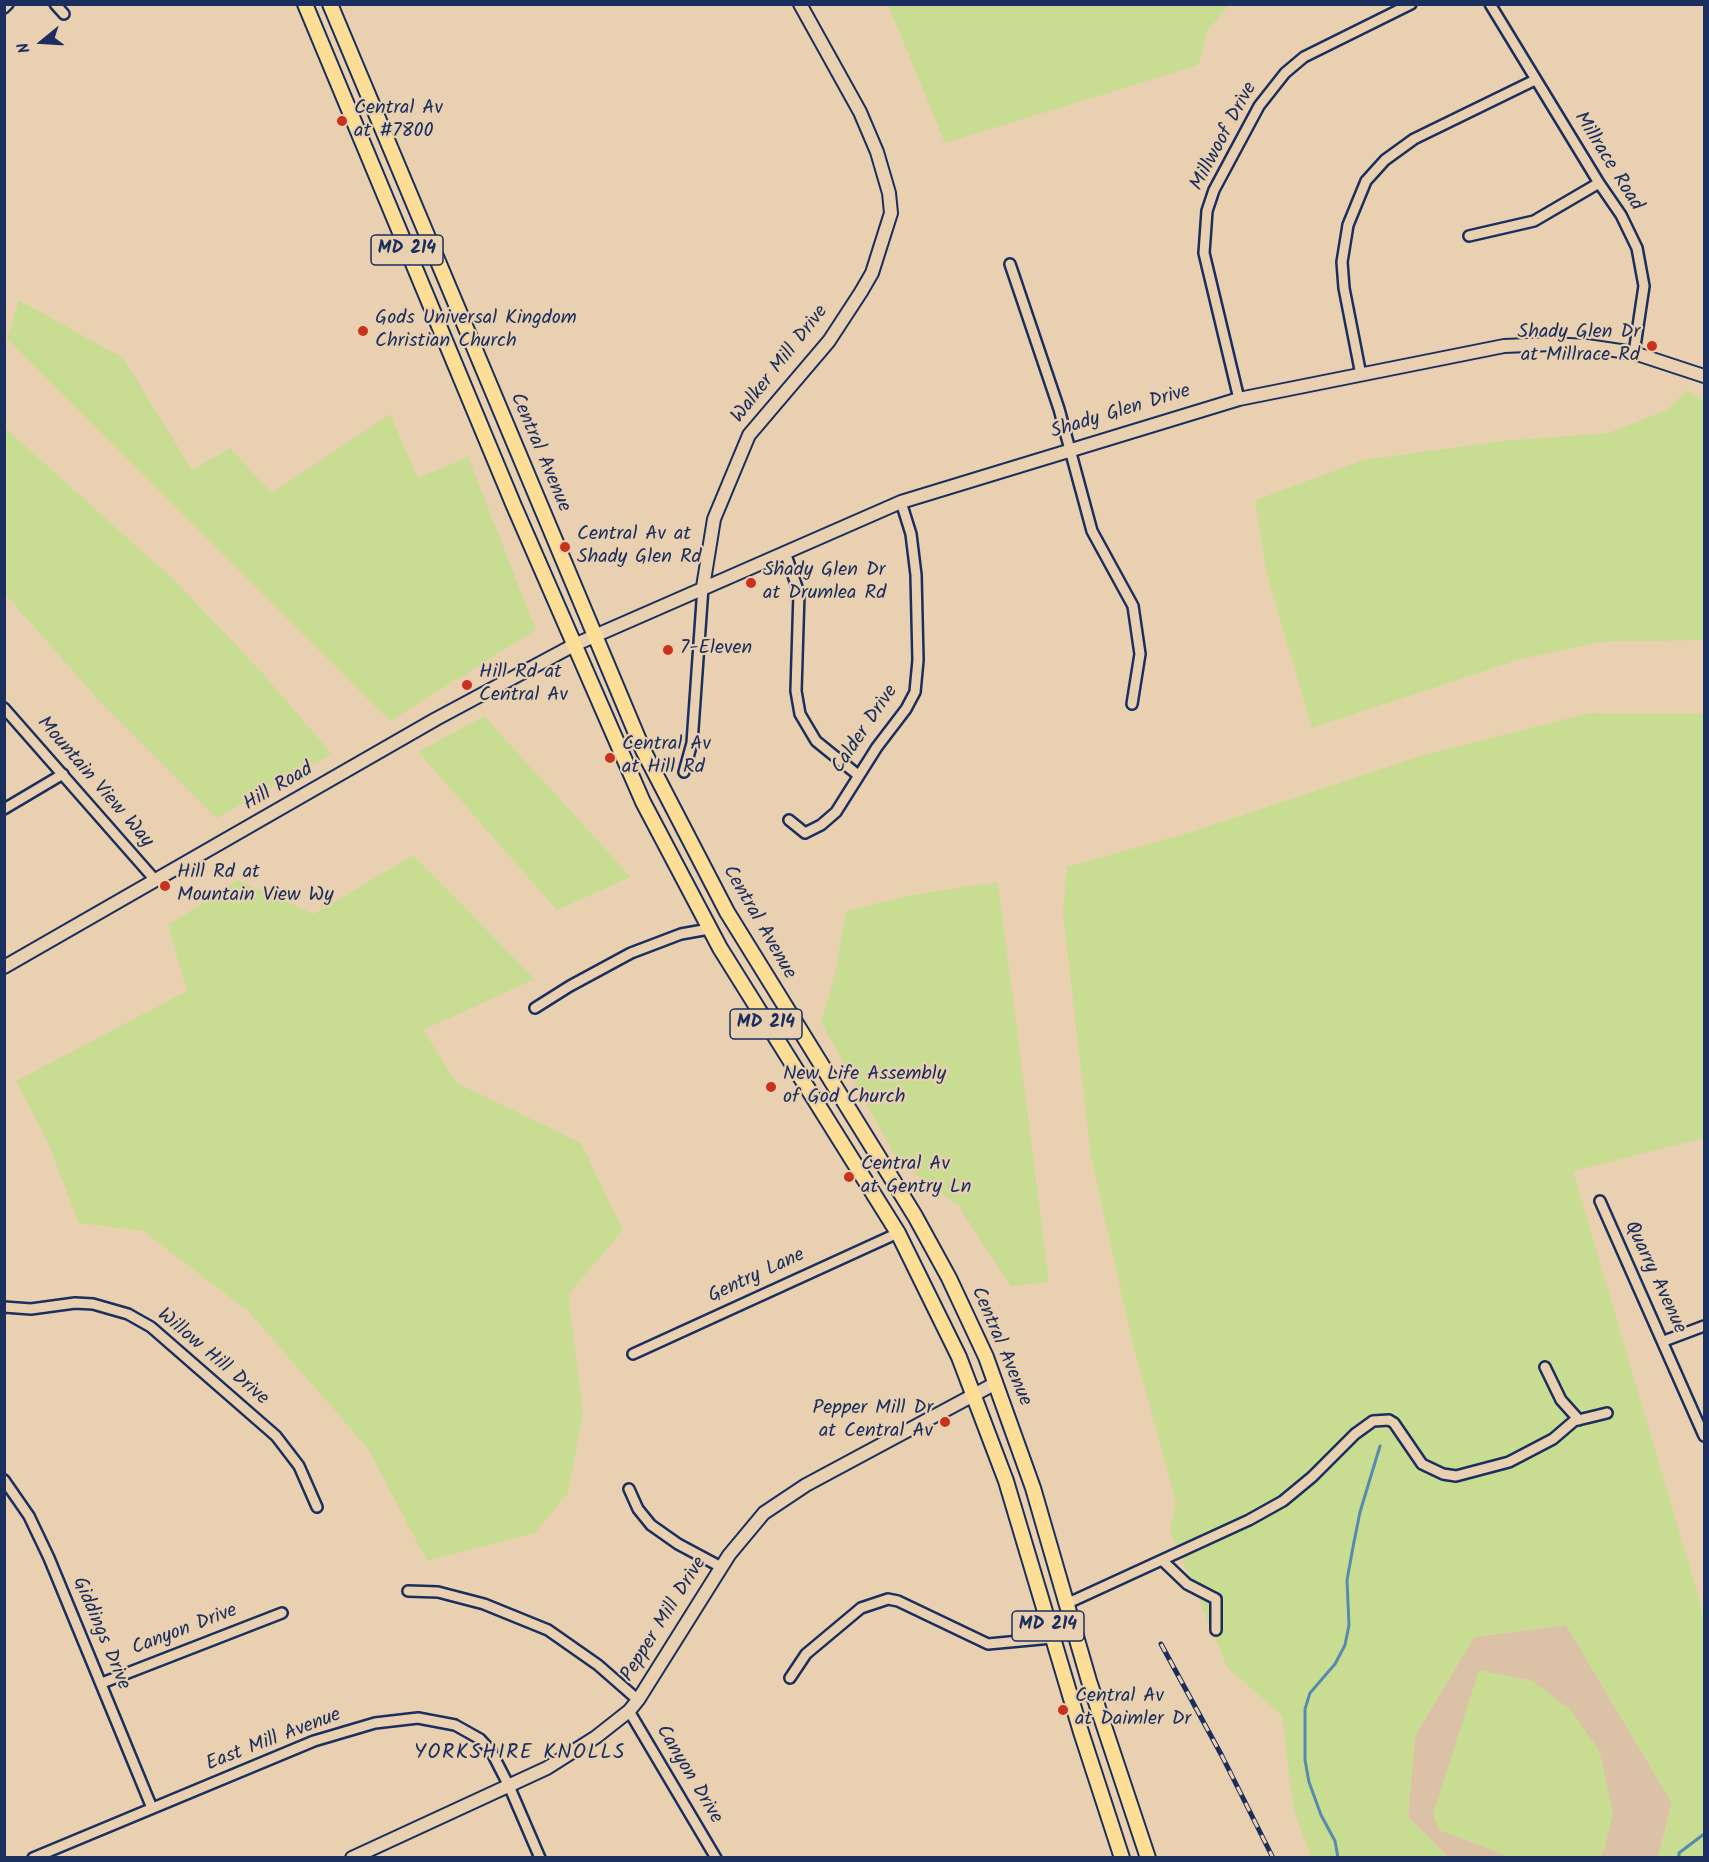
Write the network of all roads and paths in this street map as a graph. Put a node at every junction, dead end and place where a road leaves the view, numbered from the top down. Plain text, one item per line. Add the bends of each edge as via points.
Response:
1 (8, 4) edge
2 (55, 4) edge
3 (330, 4) edge
4 (800, 4) edge
5 (1411, 4) edge
6 (1490, 4) edge
7 (305, 6) edge
8 (4, 8) edge
9 (64, 14) dead end
10 (1535, 80) junction
11 (1599, 183) junction
12 (1469, 236) dead end
13 (1010, 264) dead end
14 (1634, 353) junction
15 (1361, 375) junction
16 (1704, 376) edge
17 (1239, 399) junction
18 (1069, 449) junction
19 (901, 502) junction
20 (785, 552) junction
21 (703, 587) junction
22 (594, 635) junction
23 (574, 645) junction
24 (1132, 705) dead end
25 (4, 708) edge
26 (684, 772) dead end
27 (63, 774) junction
28 (858, 775) junction
29 (4, 809) edge
30 (789, 820) dead end
31 (156, 881) junction
32 (709, 929) junction
33 (4, 967) edge
34 (535, 1008) dead end
35 (1600, 1201) dead end
36 (897, 1233) junction
37 (4, 1307) edge
38 (1704, 1326) edge
39 (1664, 1341) junction
40 (633, 1354) dead end
41 (1545, 1367) dead end
42 (996, 1383) junction
43 (975, 1394) junction
44 (1608, 1413) dead end
45 (1579, 1420) junction
46 (1704, 1436) edge
47 (4, 1480) edge
48 (629, 1489) dead end
49 (317, 1507) dead end
50 (1162, 1561) junction
51 (721, 1568) junction
52 (408, 1591) dead end
53 (1066, 1604) junction
54 (282, 1613) dead end
55 (1216, 1630) dead end
56 (1052, 1638) junction
57 (790, 1678) dead end
58 (102, 1683) junction
59 (638, 1700) junction
60 (629, 1711) junction
61 (509, 1786) junction
62 (152, 1808) junction
63 (33, 1857) edge
64 (352, 1857) edge
65 (540, 1857) edge
66 (716, 1857) edge
67 (1122, 1857) edge
68 (1148, 1857) edge

1 - 8 street
2 - 9 street
3 - 22 main road, Central Avenue / MD 214
4 - 21 street, Walker Mill Drive via 860,112 880,162 891,213 872,273 861,292 829,341 749,435 714,519
5 - 17 street, Millwoof Drive via 1318,50 1285,73 1259,106 1214,190 1207,211 1204,253
6 - 10 street, Millrace Road
7 - 23 main road, MD 214
10 - 11 street, Millrace Road
10 - 15 street via 1414,139 1385,160 1366,181 1348,225 1342,262
11 - 12 street via 1534,221
11 - 14 street, Millrace Road via 1621,215 1641,261 1643,296
13 - 18 street via 1058,404
14 - 15 street, Shady Glen Drive via 1587,346 1526,345
14 - 16 street, Shady Glen Drive
15 - 17 street, Shady Glen Drive
17 - 18 street, Shady Glen Drive
18 - 19 street, Shady Glen Drive
18 - 24 street via 1092,531 1128,593 1137,622 1139,667
19 - 20 street, Shady Glen Drive
19 - 28 street, Calder Drive via 914,556 917,683 906,709
20 - 21 street, Shady Glen Drive
20 - 28 street via 799,593 796,691 800,714 816,741
21 - 22 street, Shady Glen Drive
21 - 26 street, Walker Mill Drive via 692,743
22 - 23 street, Shady Glen Drive
22 - 42 main road, Central Avenue / MD 214 via 635,734 727,912 915,1216 962,1305
23 - 31 street, Hill Road via 436,719
23 - 32 main road, MD 214 via 643,802
25 - 27 street, Mountain View Way
27 - 29 street
27 - 31 street, Mountain View Way
28 - 30 street, Calder Drive via 836,812 821,825 805,833
31 - 33 street, Hill Road
32 - 34 street via 681,934 631,953
32 - 36 main road, MD 214
35 - 39 street, Quarry Avenue
36 - 40 street, Gentry Lane
36 - 43 main road, MD 214 via 932,1298
37 - 49 street, Willow Hill Drive via 93,1304 128,1314 151,1327 276,1436 299,1466
38 - 39 street
39 - 46 street, Quarry Avenue
41 - 45 street via 1561,1400
42 - 43 street, Pepper Mill Drive
42 - 53 main road, Central Avenue / MD 214 via 1034,1488
43 - 51 street, Pepper Mill Drive via 781,1501 753,1525
43 - 56 main road, MD 214 via 1006,1481
44 - 45 street
45 - 50 street via 1509,1462 1456,1476 1422,1464 1394,1423 1373,1421 1283,1501
47 - 58 street, Giddings Drive via 37,1533
48 - 51 street via 651,1525
50 - 53 street
50 - 55 street via 1187,1584 1216,1599
51 - 59 street, Pepper Mill Drive
52 - 59 street via 438,1592 484,1604 548,1630 598,1665
53 - 68 main road, Central Avenue / MD 214
54 - 58 street, Canyon Drive
56 - 57 street via 988,1644 888,1599 861,1608 806,1654
56 - 67 main road, MD 214
58 - 62 street, Giddings Drive
59 - 60 street, Pepper Mill Drive
60 - 61 street, Pepper Mill Drive via 566,1757
60 - 66 street, Canyon Drive
61 - 62 street, East Mill Avenue via 491,1751 474,1734 438,1720 406,1718 314,1741
61 - 64 street, Pepper Mill Drive
61 - 65 street, East Mill Avenue
62 - 63 street, East Mill Avenue

